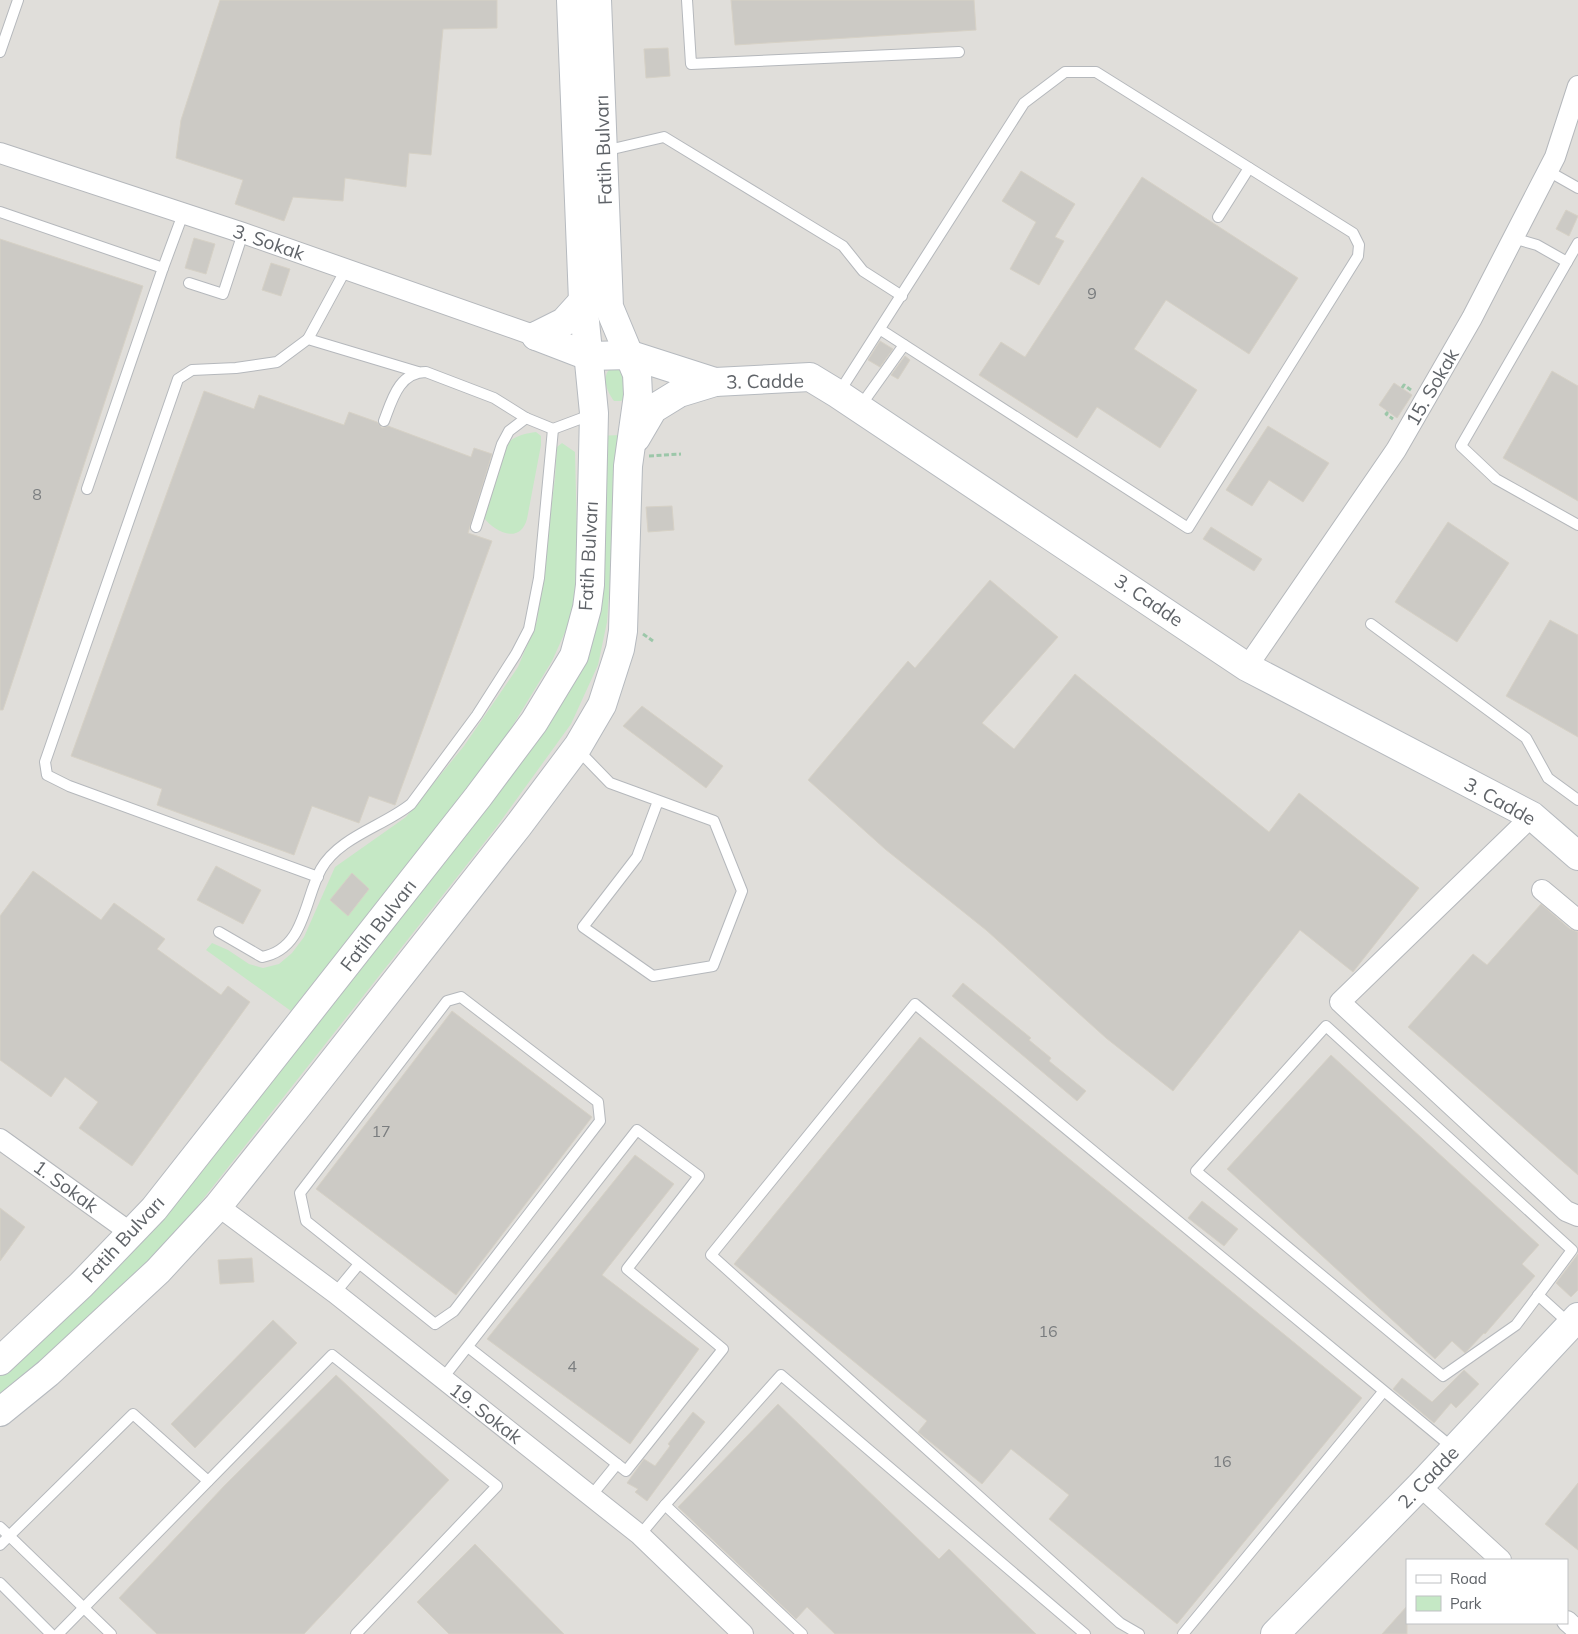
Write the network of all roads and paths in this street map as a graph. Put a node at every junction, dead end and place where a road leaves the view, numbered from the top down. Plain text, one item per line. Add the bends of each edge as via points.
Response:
1 (18, 0) edge
2 (571, 0) edge
3 (597, 0) edge
4 (687, 0) edge
5 (0, 52) edge
6 (959, 52) dead end
7 (1578, 86) edge
8 (603, 151) junction
9 (0, 153) edge
10 (1249, 168) junction
11 (1548, 171) junction
12 (1578, 188) edge
13 (0, 212) edge
14 (183, 214) junction
15 (1218, 217) dead end
16 (243, 233) junction
17 (1513, 238) junction
18 (1578, 243) edge
19 (1567, 262) junction
20 (163, 268) junction
21 (346, 268) junction
22 (189, 283) dead end
23 (902, 296) junction
24 (584, 301) junction
25 (881, 330) junction
26 (536, 336) junction
27 (308, 339) junction
28 (904, 345) junction
29 (631, 355) junction
30 (588, 356) junction
31 (418, 372) junction
32 (715, 382) junction
33 (848, 401) junction
34 (635, 412) junction
35 (1388, 412) dead end
36 (594, 413) junction
37 (526, 418) junction
38 (1395, 420) dead end
39 (384, 421) dead end
40 (552, 429) junction
41 (638, 451) junction
42 (681, 454) dead end
43 (87, 488) dead end
44 (1578, 525) edge
45 (476, 527) dead end
46 (1371, 624) dead end
47 (1247, 667) junction
48 (576, 748) junction
49 (658, 800) junction
50 (1578, 800) edge
51 (1532, 816) junction
52 (1578, 856) edge
53 (318, 877) junction
54 (1542, 890) dead end
55 (1578, 920) edge
56 (219, 932) dead end
57 (0, 1139) edge
58 (218, 1206) junction
59 (1578, 1216) edge
60 (131, 1233) junction
61 (359, 1264) junction
62 (335, 1293) junction
63 (1538, 1295) junction
64 (1574, 1321) edge
65 (468, 1347) junction
66 (0, 1360) edge
67 (443, 1378) junction
68 (1383, 1392) junction
69 (0, 1412) edge
70 (1454, 1449) junction
71 (617, 1464) junction
72 (208, 1482) junction
73 (1420, 1486) junction
74 (591, 1496) junction
75 (665, 1506) junction
76 (0, 1527) edge
77 (640, 1535) junction
78 (9, 1536) junction
79 (0, 1544) edge
80 (1500, 1559) edge
81 (0, 1583) edge
82 (84, 1608) junction
83 (1568, 1622) edge
84 (1578, 1631) edge
85 (736, 1632) edge
86 (51, 1634) edge
87 (58, 1634) edge
88 (111, 1634) edge
89 (356, 1634) edge
90 (802, 1634) edge
91 (1085, 1634) edge
92 (1139, 1634) edge
93 (1183, 1634) edge
94 (1275, 1634) edge

1 - 5 lane
2 - 24 main road, Fatih Bulvarı
3 - 8 main road, Fatih Bulvarı
4 - 6 lane via 691,64
7 - 11 street, 15. Sokak
8 - 23 lane via 664,137 843,246 863,271
8 - 29 main road, Fatih Bulvarı via 609,307
9 - 14 street, 3. Sokak
10 - 15 lane
10 - 23 lane via 1096,72 1065,72 1024,103
10 - 28 lane via 1353,233 1359,244 1358,256 1188,528
11 - 12 lane
11 - 17 street, 15. Sokak
13 - 20 lane
14 - 16 street, 3. Sokak
14 - 20 lane
16 - 21 street, 3. Sokak
16 - 22 lane via 223,294
17 - 19 lane via 1537,245
17 - 47 street, 15. Sokak via 1472,318 1396,450
18 - 19 lane
19 - 44 lane via 1461,446 1496,479
20 - 43 lane
21 - 26 street, 3. Sokak
21 - 27 lane
23 - 25 lane
24 - 26 main road via 564,322
24 - 30 main road, Fatih Bulvarı
25 - 28 lane
25 - 33 lane
26 - 30 main road
27 - 31 lane
27 - 53 lane via 277,362 192,370 178,379 45,762 47,775 69,786
28 - 33 lane
29 - 30 main road
29 - 32 main road
29 - 34 main road, Fatih Bulvarı via 637,374
30 - 36 main road, Fatih Bulvarı
31 - 37 lane via 426,372 494,398
31 - 39 lane via 400,384
32 - 33 main road, 3. Cadde via 810,378
32 - 41 main road via 679,394 653,409
33 - 47 main road, 3. Cadde
34 - 36 main road via 621,419 603,418
34 - 41 main road, Fatih Bulvarı
35 - 38 path via 1386,414
36 - 40 lane
36 - 60 main road, Fatih Bulvarı via 590,585 574,656 559,684 466,813 154,1209
37 - 40 lane
37 - 45 lane via 509,431 502,444
40 - 53 lane via 534,608 529,629 516,654 477,715 411,804 329,858
41 - 42 path
41 - 48 main road, Fatih Bulvarı via 627,488 625,615 620,649 602,705
46 - 50 lane via 1526,738 1548,778
47 - 51 main road, 3. Cadde
48 - 49 lane via 610,783
48 - 58 main road, Fatih Bulvarı via 512,834
49 - 49 lane via 714,821 742,891 713,966 653,976 583,927 637,857
51 - 52 main road, 3. Cadde
51 - 59 street via 1340,1002 1566,1211
53 - 56 lane via 301,924 283,948 272,955 262,957
54 - 55 street
57 - 60 street, 1. Sokak
58 - 62 street, 19. Sokak
58 - 69 main road, Fatih Bulvarı via 128,1300
60 - 66 main road, Fatih Bulvarı via 81,1285
61 - 61 lane via 435,1324 454,1312 600,1121 598,1102 461,997 447,1002 300,1193 306,1221
61 - 62 lane
62 - 67 street, 19. Sokak
63 - 63 lane via 1572,1250 1326,1026 1196,1171 1442,1376 1516,1325
63 - 64 lane
64 - 70 main road, 2. Cadde
65 - 67 lane
65 - 71 lane
65 - 71 lane via 637,1130 699,1176 627,1268 723,1349 626,1471
67 - 74 street, 19. Sokak
68 - 70 lane
68 - 92 lane via 915,1004 711,1255 1120,1623
68 - 93 lane
70 - 73 main road, 2. Cadde
71 - 74 lane
72 - 78 lane via 133,1414
72 - 82 lane
72 - 89 lane via 332,1355 497,1486
73 - 80 street
73 - 94 main road, 2. Cadde
74 - 77 street, 19. Sokak
75 - 77 lane
75 - 90 lane
75 - 91 lane via 781,1374
76 - 78 lane
77 - 85 street, 19. Sokak
78 - 79 lane
78 - 82 lane
81 - 86 lane
82 - 87 lane
82 - 88 lane
83 - 84 street

